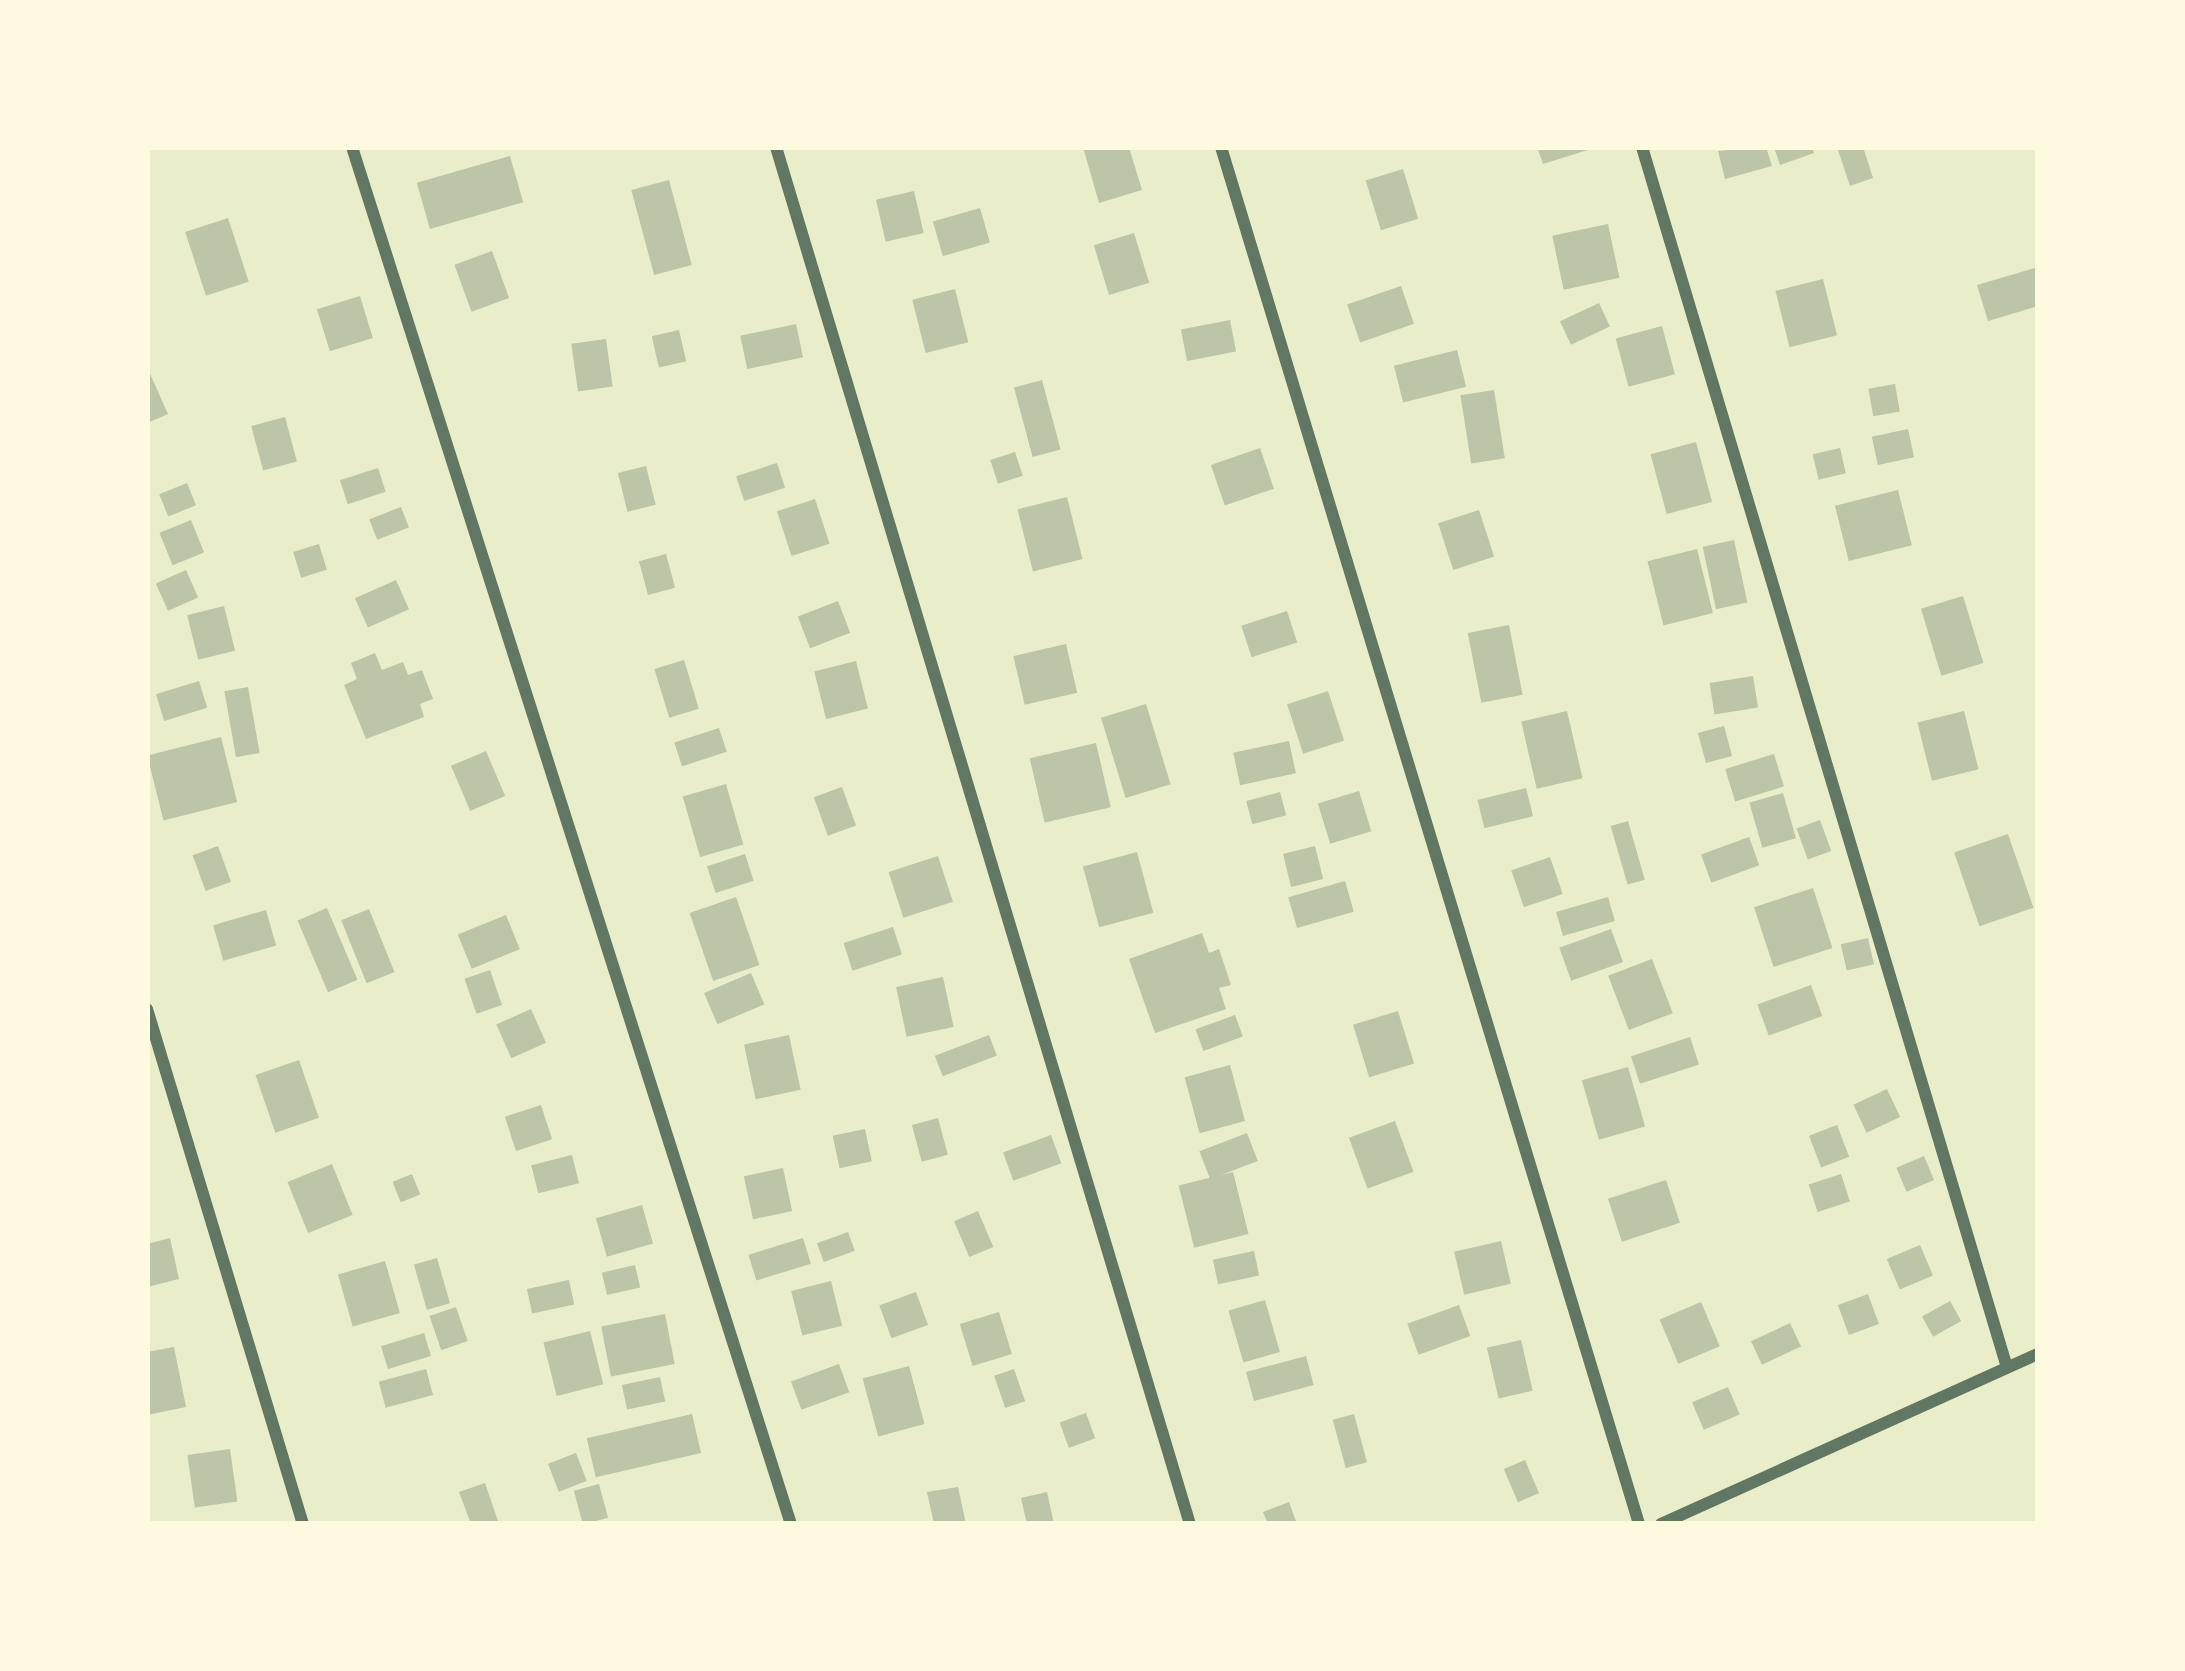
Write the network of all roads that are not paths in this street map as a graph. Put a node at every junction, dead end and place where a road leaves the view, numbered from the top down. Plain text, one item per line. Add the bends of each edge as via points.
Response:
1 (352, 147) edge
2 (776, 147) edge
3 (1221, 147) edge
4 (1642, 147) edge
5 (147, 1010) edge
6 (2038, 1354) edge
7 (2006, 1364) junction
8 (303, 1524) edge
9 (791, 1524) edge
10 (1190, 1524) edge
11 (1640, 1524) edge
12 (1661, 1524) edge

1 - 9 street
2 - 10 street
3 - 11 street
4 - 7 street
5 - 8 street
6 - 7 street
7 - 12 street

